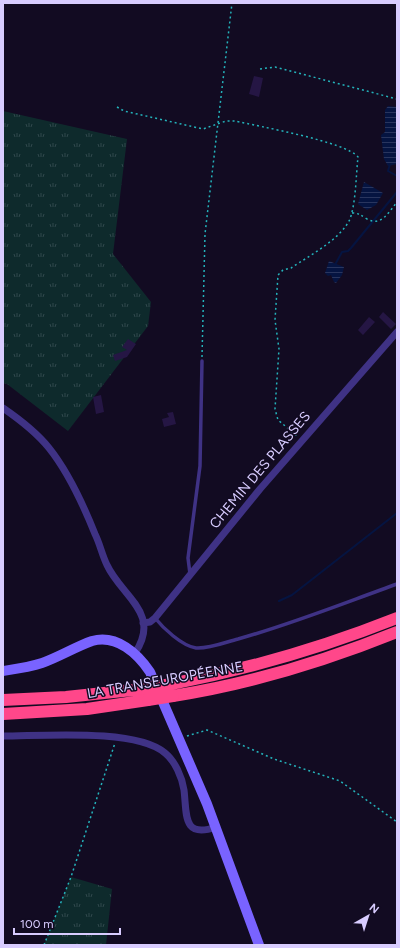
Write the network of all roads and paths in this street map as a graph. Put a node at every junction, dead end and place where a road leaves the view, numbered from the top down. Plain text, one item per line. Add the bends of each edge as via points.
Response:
1 (232, 3) edge
2 (260, 69) dead end
3 (397, 99) edge
4 (117, 107) dead end
5 (218, 123) junction
6 (397, 202) edge
7 (352, 213) junction
8 (397, 332) edge
9 (202, 361) joint
10 (3, 408) edge
11 (300, 442) junction
12 (190, 574) junction
13 (397, 584) edge
14 (155, 618) junction
15 (397, 618) edge
16 (143, 623) junction
17 (397, 632) edge
18 (135, 653) junction
19 (3, 671) edge
20 (3, 700) edge
21 (3, 714) edge
22 (3, 736) edge
23 (117, 738) junction
24 (180, 740) junction
25 (397, 822) edge
26 (216, 827) junction
27 (44, 945) edge
28 (259, 945) edge

1 - 5 path
2 - 3 path via 276,67
4 - 5 path via 124,111 203,129
5 - 7 path via 235,121 287,132 337,145 355,154 358,157
5 - 9 path via 206,234
6 - 7 path via 382,220 377,222 359,213
7 - 11 path via 335,238 278,275 275,320 279,349 275,409 278,420 295,433
8 - 11 street, CHEMIN DES PLASSES
9 - 12 lane via 200,466 188,558
10 - 16 street via 49,447 65,471 96,535 107,566 128,592 138,608
11 - 12 street, CHEMIN DES PLASSES
12 - 14 street, CHEMIN DES PLASSES
13 - 14 lane via 281,627 211,646 196,648 187,644 164,629
14 - 16 street, CHEMIN DES PLASSES
15 - 20 highway, LA TRANSEUROPÉENNE, bridge via 337,641 263,664 172,684 66,697
16 - 18 street via 144,637
17 - 21 highway, LA TRANSEUROPÉENNE, bridge via 330,657 244,683 86,709
18 - 19 street via 116,642 94,641 41,664
18 - 24 street via 150,672
22 - 23 street via 83,735
23 - 26 street via 151,745 167,754 181,780 186,820 190,826 204,831
23 - 27 path via 67,890
24 - 25 path via 207,730 218,734 274,759 340,781
24 - 26 street
26 - 28 street

